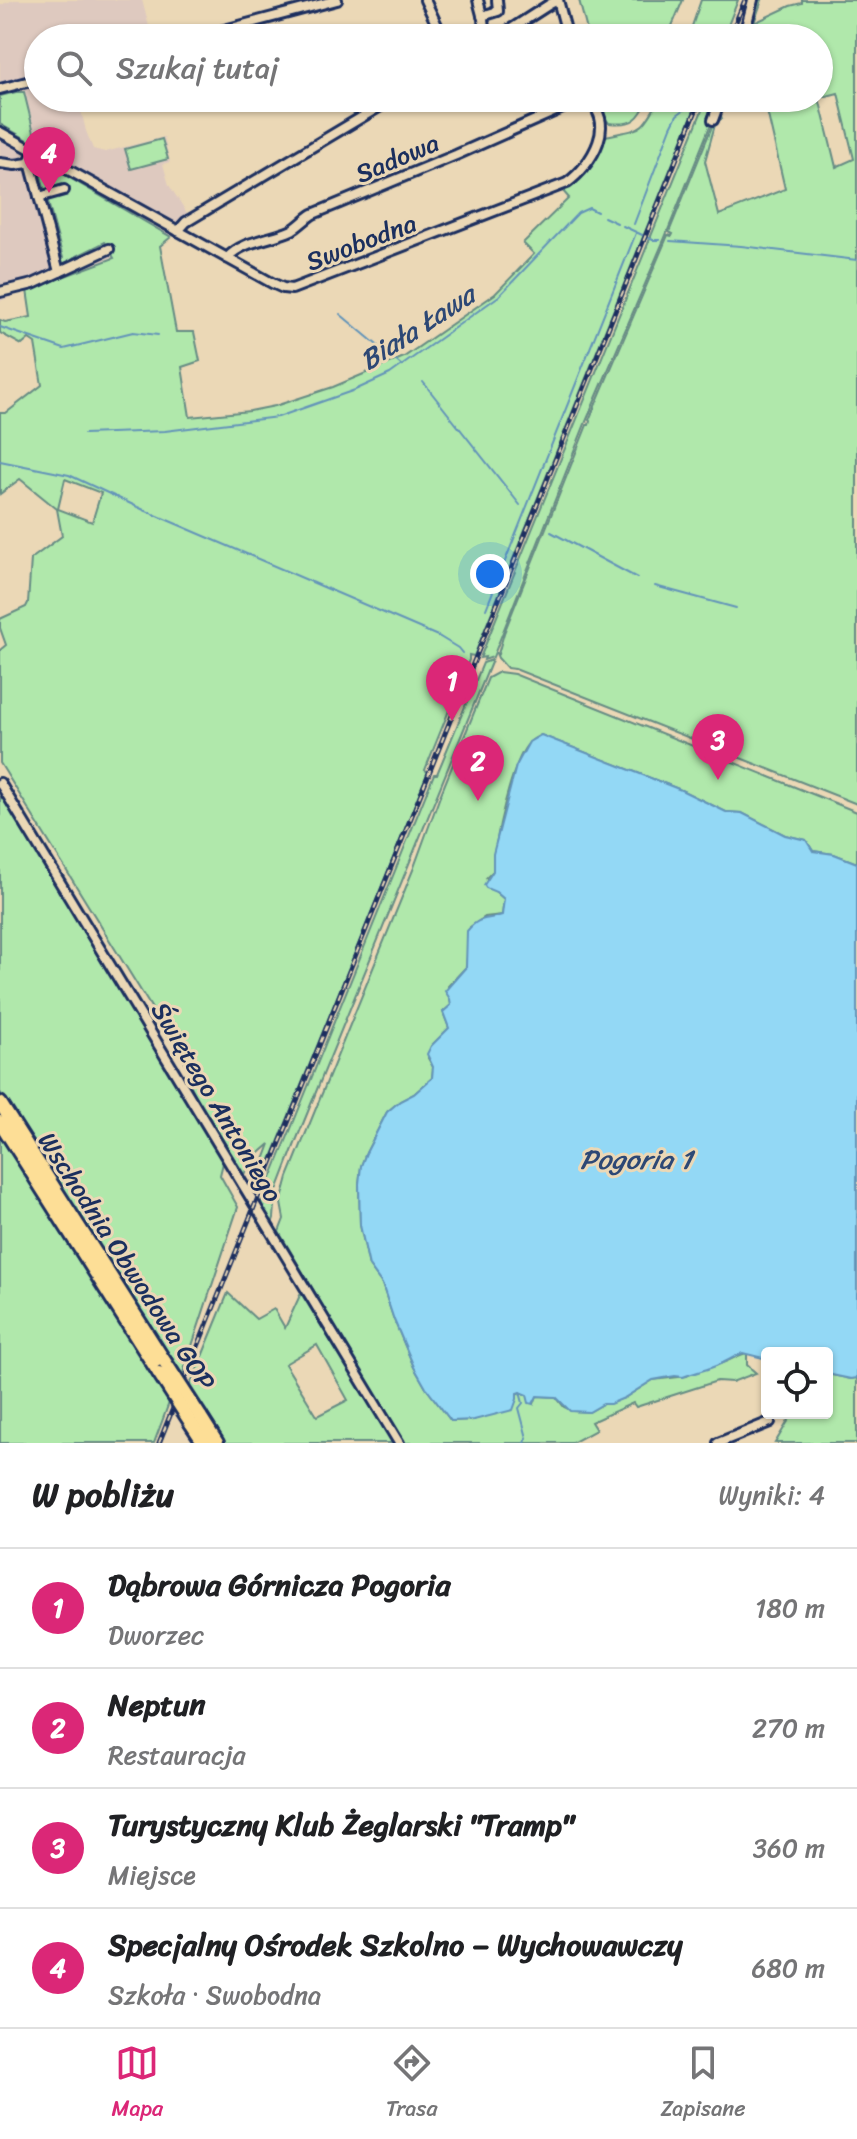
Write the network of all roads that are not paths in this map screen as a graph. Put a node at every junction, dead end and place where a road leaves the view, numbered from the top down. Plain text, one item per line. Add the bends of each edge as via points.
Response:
1 (337, 0) edge
2 (425, 0) edge
3 (478, 0) edge
4 (497, 0) edge
5 (558, 0) edge
6 (753, 0) edge
7 (482, 16) junction
8 (247, 24) edge
9 (436, 24) edge
10 (483, 24) edge
11 (519, 24) edge
12 (564, 24) edge
13 (747, 24) edge
14 (24, 83) edge
15 (0, 89) edge
16 (370, 112) edge
17 (553, 112) edge
18 (598, 112) edge
19 (716, 112) edge
20 (713, 120) dead end
21 (0, 132) edge
22 (35, 151) junction
23 (0, 163) edge
24 (28, 163) junction
25 (64, 190) dead end
26 (39, 197) junction
27 (178, 231) junction
28 (109, 249) dead end
29 (227, 258) junction
30 (59, 272) junction
31 (0, 292) edge
32 (0, 783) edge
33 (0, 1103) edge
34 (0, 1122) edge
35 (162, 1367) junction
36 (195, 1419) junction
37 (770, 1422) dead end
38 (204, 1443) edge
39 (217, 1443) edge
40 (399, 1443) edge
41 (718, 1443) edge

1 - 8 street
2 - 9 street
3 - 7 street
4 - 7 street via 498,11
5 - 11 street
5 - 12 street
6 - 13 street
7 - 10 street
14 - 15 street
16 - 27 street
17 - 29 street, Sadowa via 309,216 293,229 242,247
18 - 29 street, Swobodna via 600,137 579,173 562,186 297,288 278,286
19 - 20 street
21 - 22 street, Swobodna
22 - 24 street
22 - 27 street, Swobodna
23 - 24 street
24 - 26 street
25 - 26 street
26 - 30 street
27 - 29 street, Swobodna
28 - 30 street
30 - 31 street
32 - 40 street, Świętego Antoniego
33 - 35 highway, Wschodnia Obwodowa GOP
34 - 35 highway, Wschodnia Obwodowa GOP
35 - 36 highway, Wschodnia Obwodowa GOP, bridge
36 - 38 highway, Wschodnia Obwodowa GOP
36 - 39 highway, Wschodnia Obwodowa GOP
37 - 41 street

